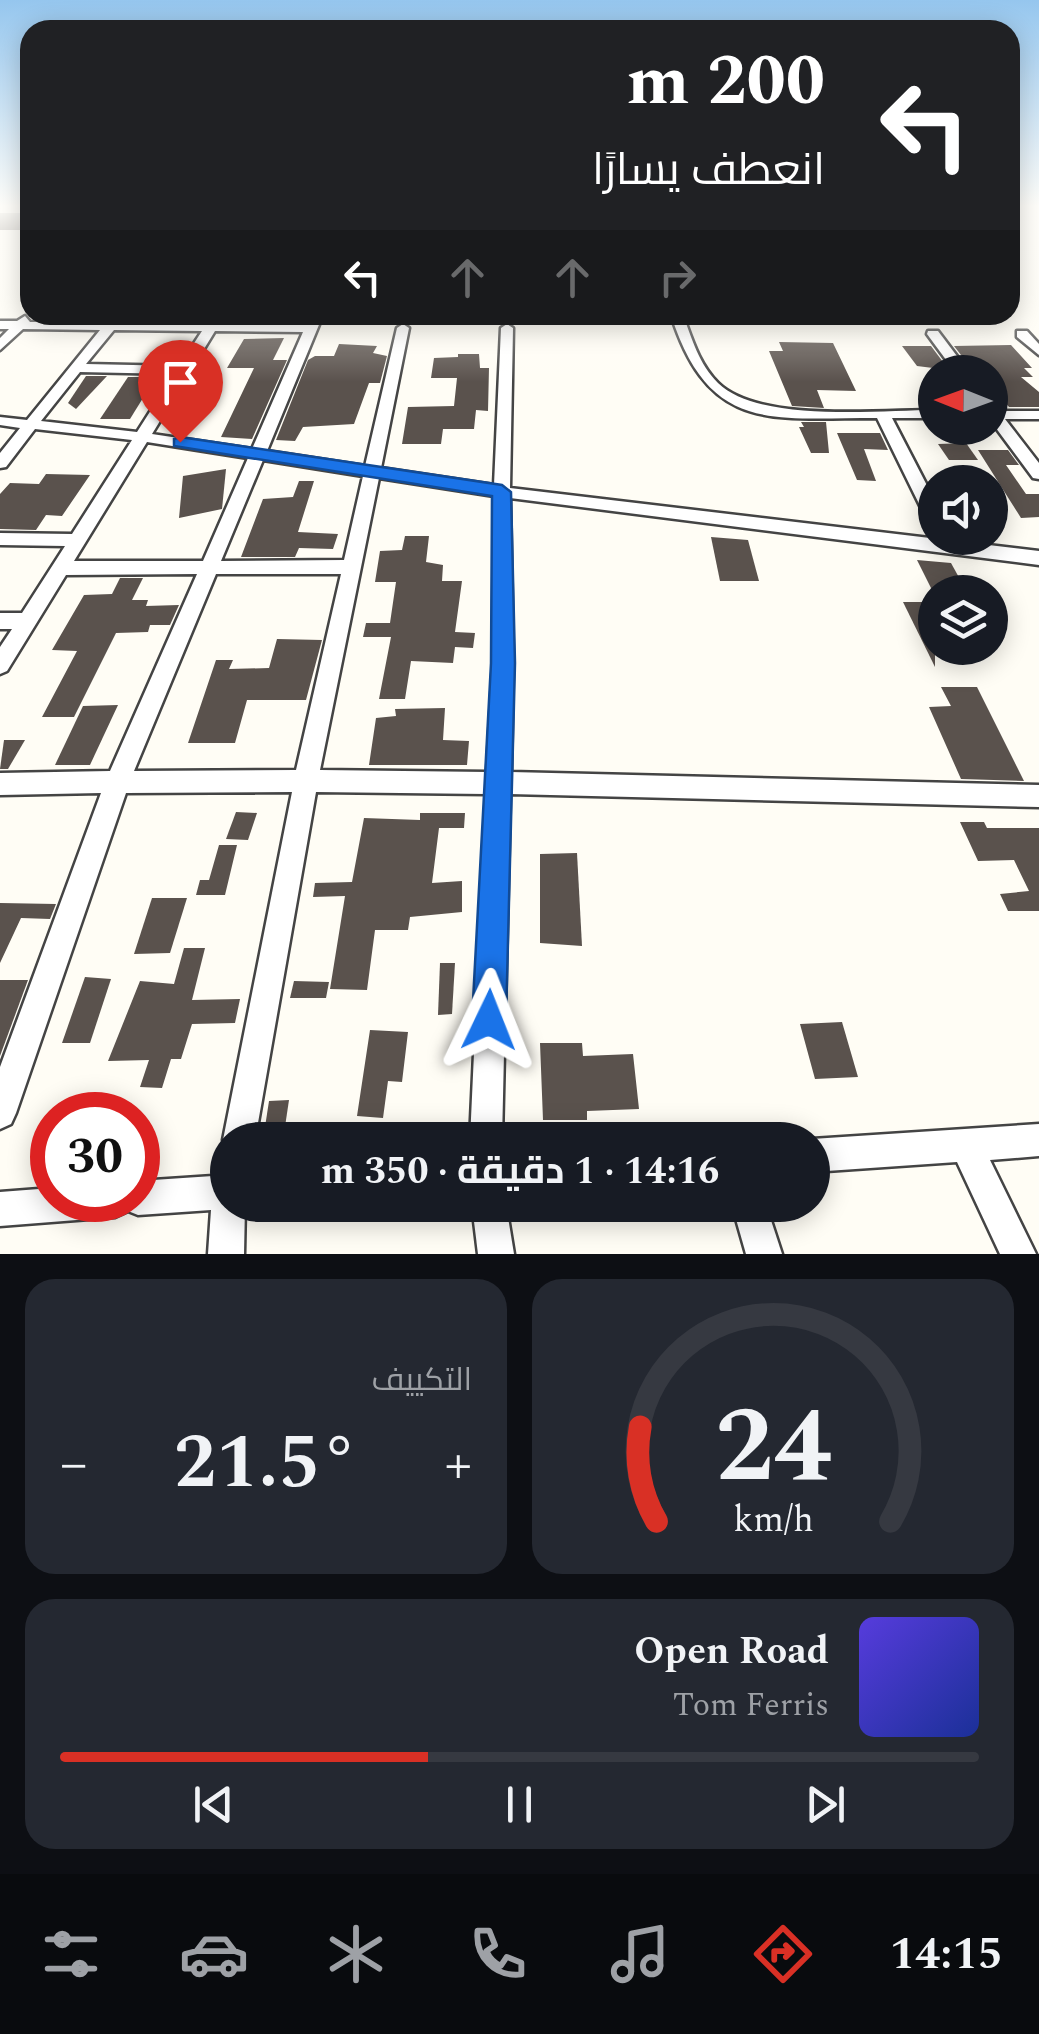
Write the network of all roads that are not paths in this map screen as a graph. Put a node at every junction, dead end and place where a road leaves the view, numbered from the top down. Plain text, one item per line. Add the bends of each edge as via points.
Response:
1 (20, 325) edge
2 (96, 325) edge
3 (131, 325) edge
4 (212, 325) edge
5 (313, 325) edge
6 (679, 325) edge
7 (110, 326) junction
8 (403, 328) dead end
9 (507, 328) dead end
10 (933, 334) dead end
11 (1022, 334) dead end
12 (0, 346) edge
13 (1039, 351) edge
14 (949, 355) edge
15 (77, 368) junction
16 (184, 370) junction
17 (882, 414) junction
18 (918, 414) edge
19 (1008, 414) edge
20 (1039, 415) edge
21 (0, 421) edge
22 (32, 425) junction
23 (1008, 435) edge
24 (142, 437) junction
25 (257, 454) junction
26 (0, 463) edge
27 (372, 471) junction
28 (1039, 474) edge
29 (918, 485) edge
30 (502, 492) junction
31 (0, 538) edge
32 (918, 539) edge
33 (80, 540) junction
34 (1008, 553) edge
35 (1039, 558) edge
36 (351, 567) junction
37 (62, 568) junction
38 (207, 570) junction
39 (0, 621) edge
40 (28, 621) junction
41 (0, 665) edge
42 (306, 779) junction
43 (496, 780) junction
44 (118, 782) junction
45 (0, 784) edge
46 (1039, 796) edge
47 (0, 1113) edge
48 (241, 1122) edge
49 (486, 1122) edge
50 (1039, 1140) edge
51 (965, 1144) junction
52 (830, 1155) edge
53 (210, 1193) edge
54 (160, 1197) edge
55 (30, 1207) edge
56 (0, 1210) edge
57 (227, 1222) edge
58 (491, 1222) edge
59 (754, 1222) edge
60 (226, 1254) edge
61 (496, 1254) edge
62 (764, 1254) edge
63 (1018, 1254) edge

1 - 12 street
2 - 7 street
3 - 7 street
4 - 16 street
5 - 25 street
6 - 17 street via 709,382 739,404 773,414
7 - 15 street
8 - 27 street
9 - 30 street
10 - 14 street
11 - 13 street
15 - 16 street
15 - 22 street
16 - 24 street
17 - 18 street
17 - 29 street
19 - 20 street
21 - 22 street
22 - 24 street
22 - 26 street
23 - 28 street
24 - 25 street
24 - 33 street
25 - 27 street
25 - 38 street
27 - 30 street
27 - 36 street
30 - 32 street
30 - 43 street
31 - 33 street
33 - 37 street
34 - 35 street
36 - 38 street
36 - 42 street
37 - 38 street
37 - 40 street
38 - 44 street
39 - 40 street
40 - 41 street
42 - 43 street
42 - 44 street
42 - 48 street
43 - 46 street
43 - 49 street
44 - 45 street
44 - 47 street
50 - 51 street
51 - 52 street
51 - 63 street
53 - 54 street
55 - 56 street
57 - 60 street
58 - 61 street
59 - 62 street

